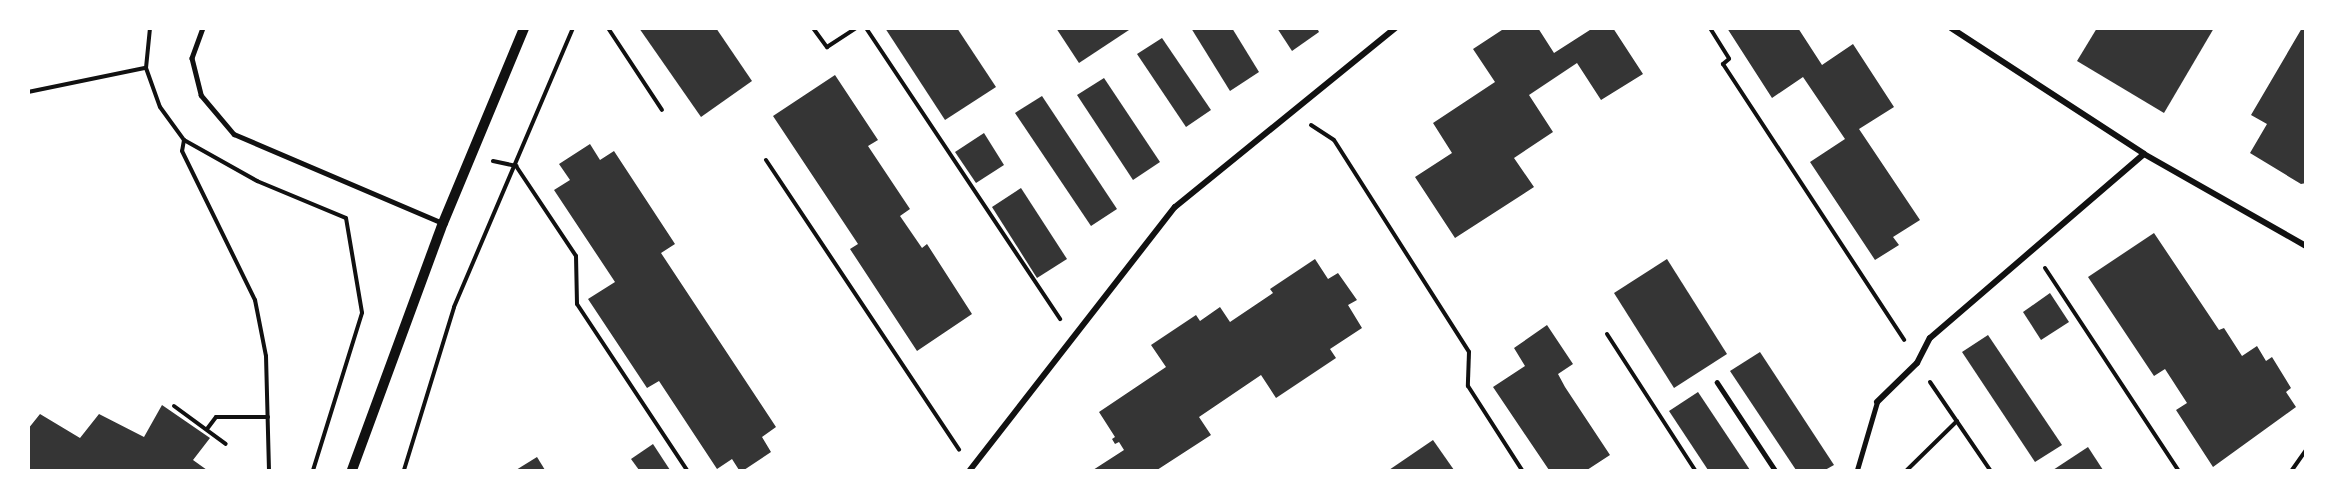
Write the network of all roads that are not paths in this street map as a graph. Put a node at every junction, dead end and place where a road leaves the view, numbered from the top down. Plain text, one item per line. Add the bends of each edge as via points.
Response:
1 (203, 28) edge
2 (524, 28) edge
3 (1395, 28) edge
4 (1951, 28) edge
5 (2144, 154) junction
6 (443, 223) junction
7 (2306, 246) edge
8 (1717, 382) dead end
9 (1877, 402) joint
10 (971, 469) edge
11 (352, 471) edge
12 (1775, 471) edge
13 (1857, 471) edge

1 - 6 lane via 192,58 201,95 234,134
2 - 6 street
3 - 10 street via 1175,207
4 - 5 street
5 - 7 street
5 - 9 street via 1930,338 1917,363
6 - 11 street
8 - 12 lane
9 - 13 lane

